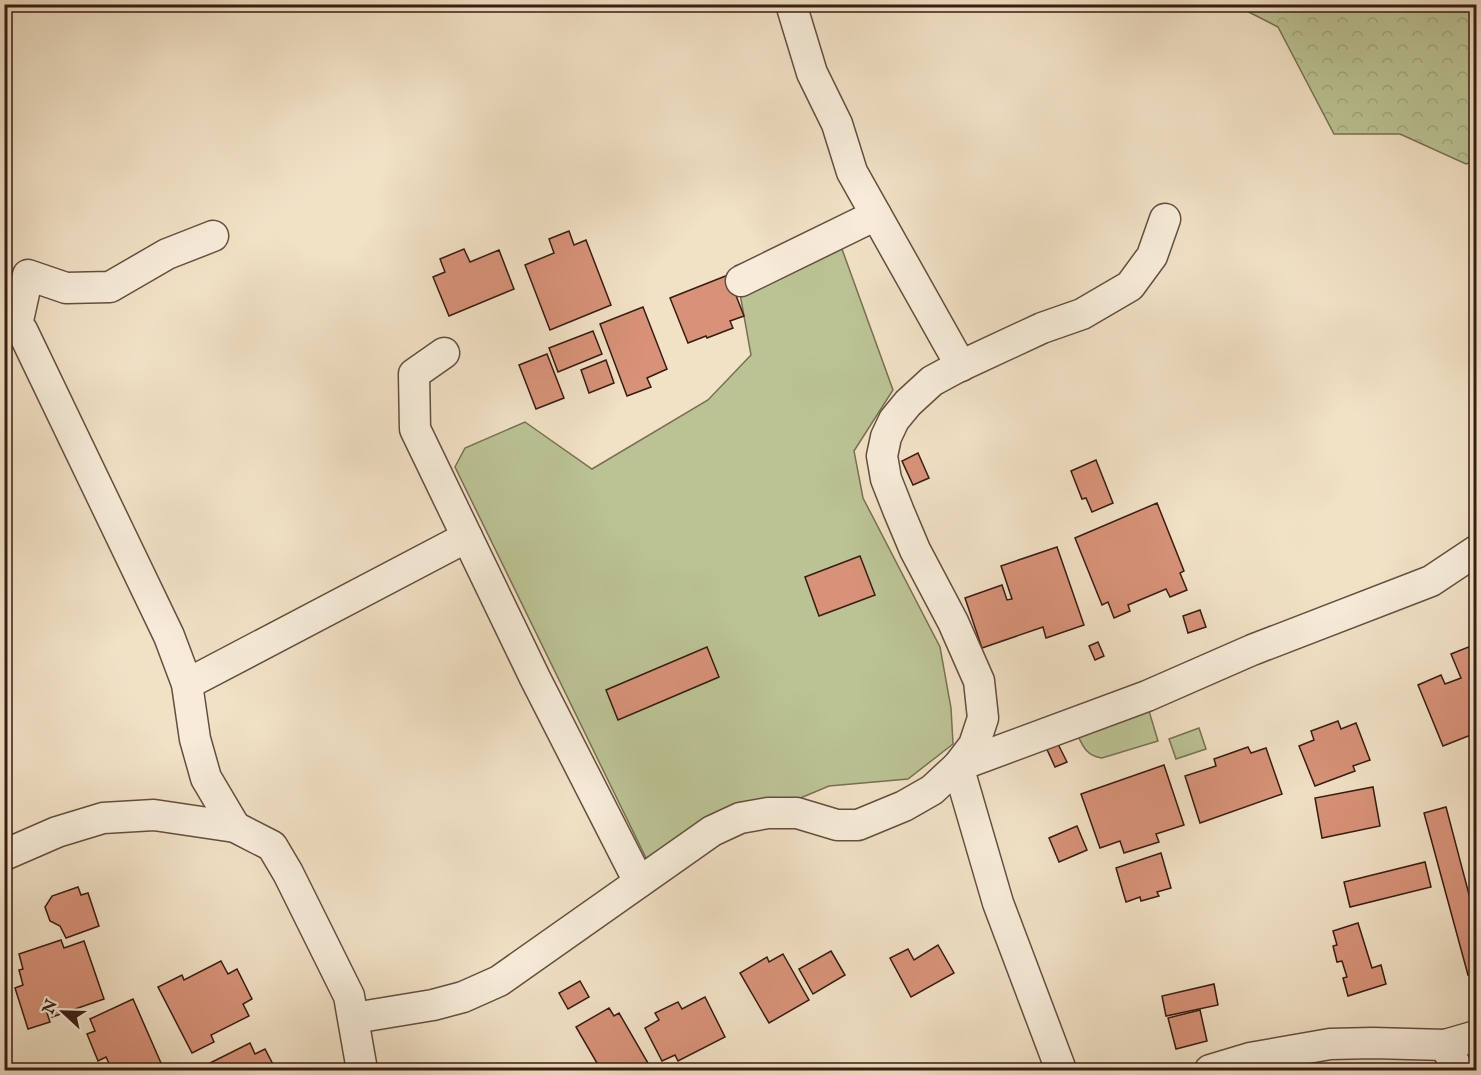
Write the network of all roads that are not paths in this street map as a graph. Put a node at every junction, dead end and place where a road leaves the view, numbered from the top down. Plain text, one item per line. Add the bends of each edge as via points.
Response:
1 (791, 4) edge
2 (876, 216) junction
3 (1165, 219) dead end
4 (213, 236) dead end
5 (741, 281) dead end
6 (444, 353) dead end
7 (961, 366) junction
8 (467, 537) junction
9 (1476, 550) edge
10 (187, 684) junction
11 (958, 766) junction
12 (235, 827) junction
13 (4, 855) edge
14 (639, 882) junction
15 (354, 1018) junction
16 (1476, 1036) edge
17 (1451, 1058) edge
18 (362, 1071) edge
19 (1062, 1071) edge
20 (1210, 1071) edge

1 - 2 street via 812,73 837,124 852,172
2 - 5 street
2 - 7 street
3 - 7 street via 1152,256 1130,286 1082,314
4 - 10 street via 167,254 111,287 66,288 28,275 17,325 164,625
6 - 8 street via 414,374 415,429
7 - 11 street via 932,381 908,403 894,420 882,456 898,512 979,681 983,718 974,745
8 - 10 street
8 - 14 street
9 - 11 street via 1431,581 1252,650 1147,696
10 - 12 street via 195,739 206,778
11 - 14 street via 932,790 858,825 837,825 797,813 740,818 712,831
11 - 19 street via 998,903
12 - 13 street via 154,815 103,818
12 - 15 street via 272,846 327,947 349,996
14 - 15 street via 499,981 433,1005
15 - 18 street
16 - 17 street
17 - 20 street via 1373,1043 1330,1044 1250,1058

